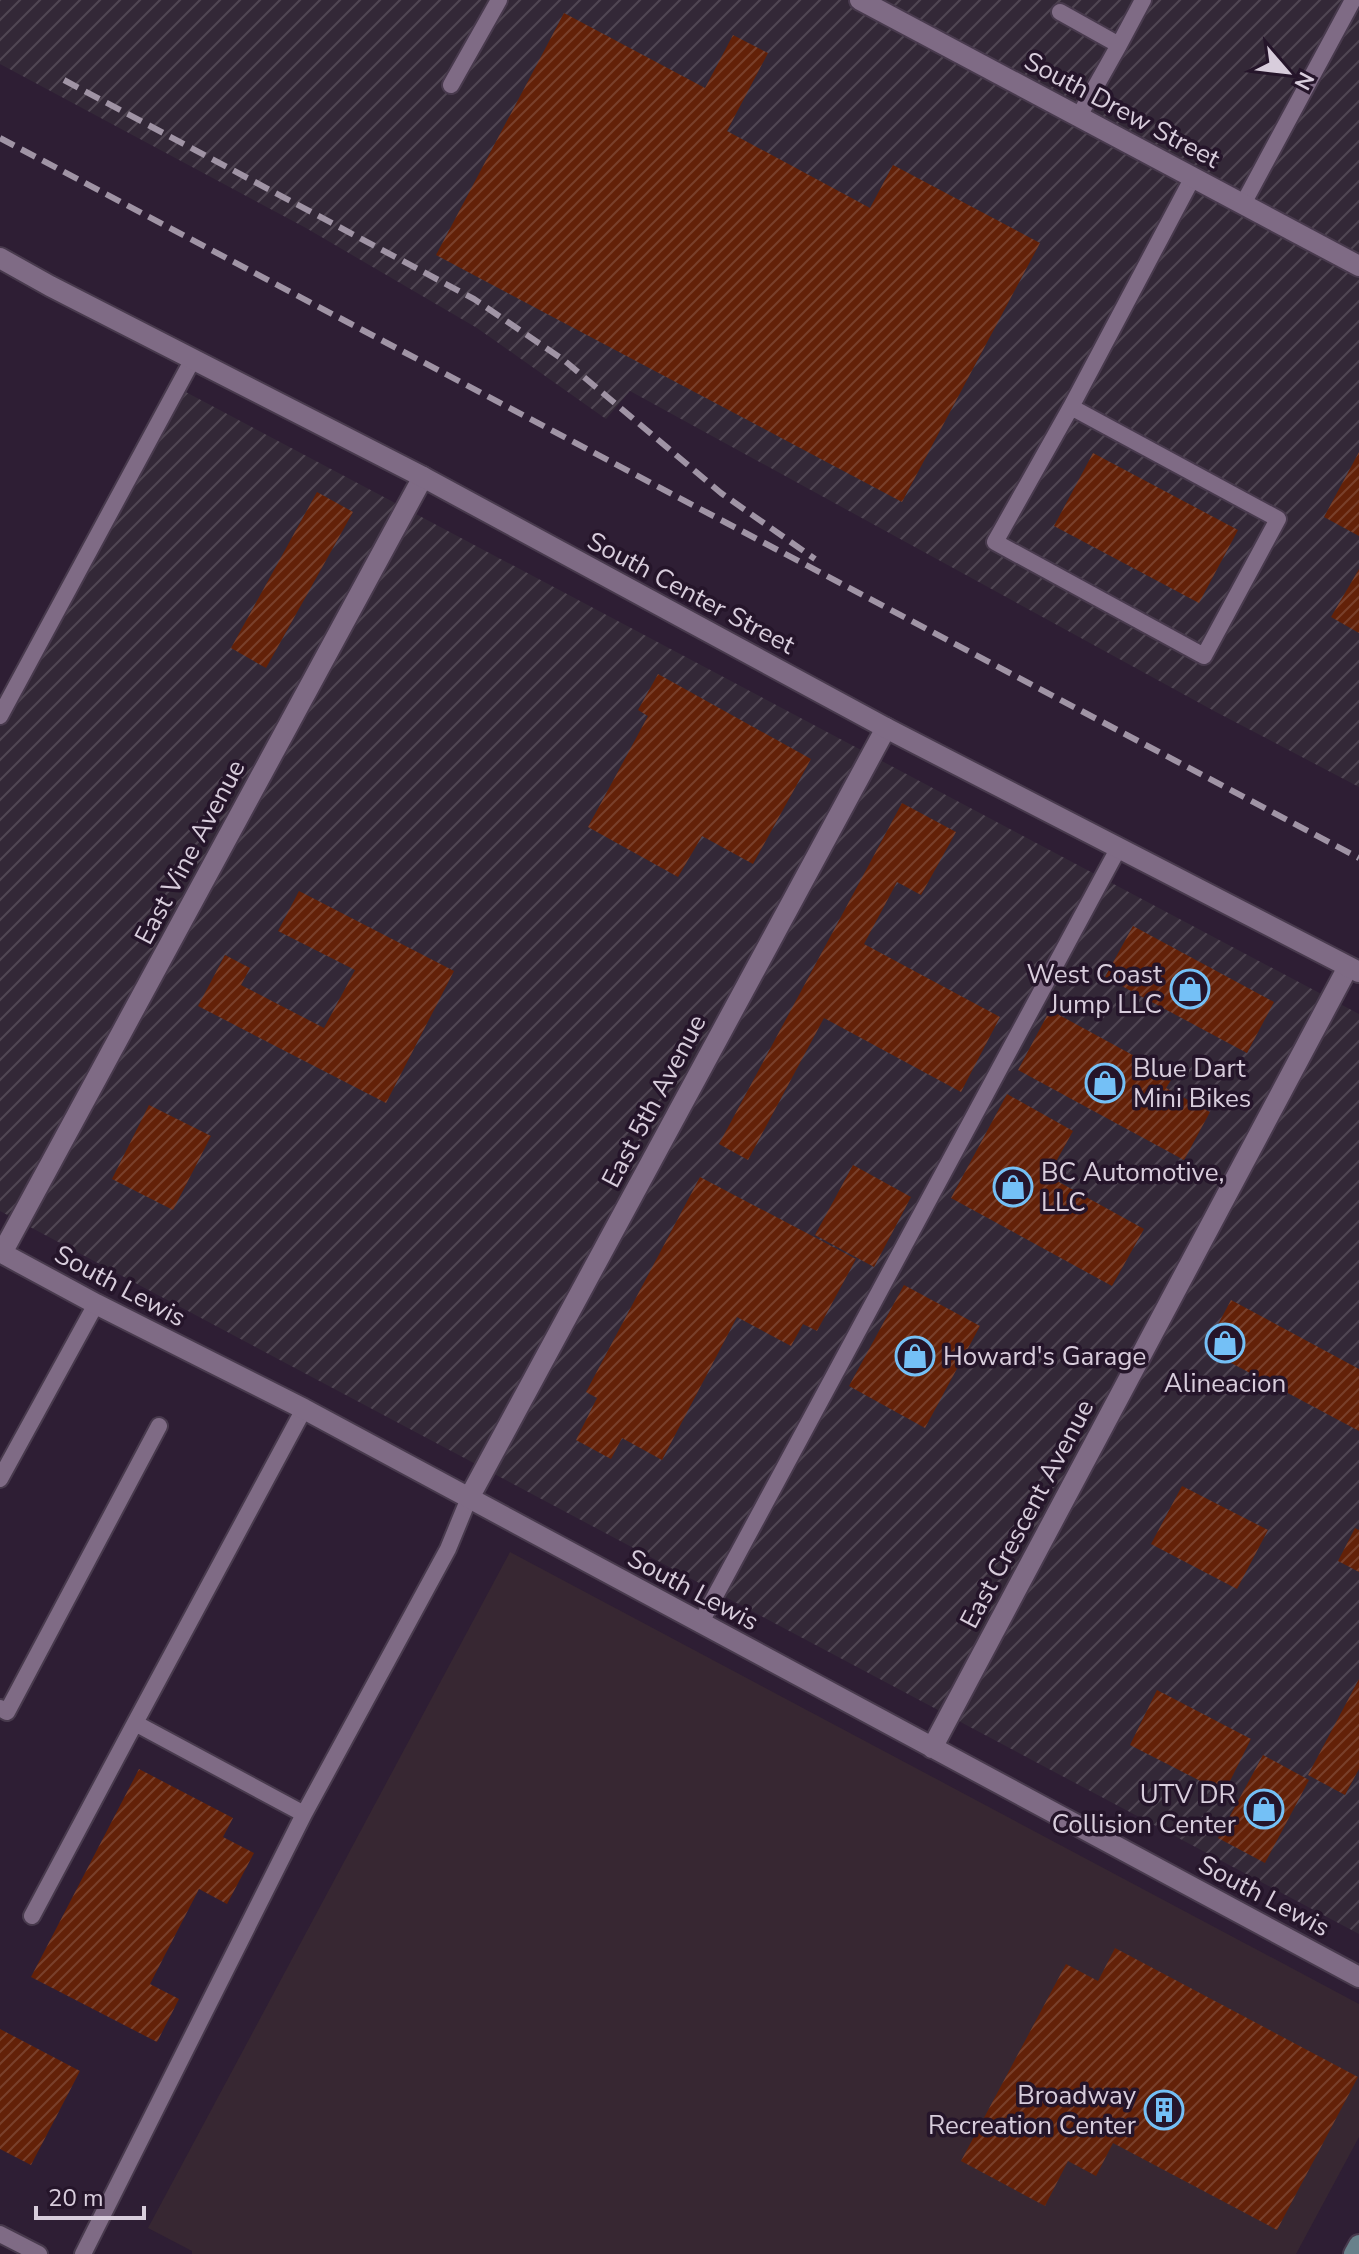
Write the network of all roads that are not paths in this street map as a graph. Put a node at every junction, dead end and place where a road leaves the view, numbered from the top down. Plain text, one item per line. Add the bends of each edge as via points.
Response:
1 (499, 0) edge
2 (860, 0) edge
3 (1143, 0) edge
4 (1353, 0) edge
5 (1060, 12) dead end
6 (1119, 45) junction
7 (451, 85) dead end
8 (1079, 116) junction
9 (1193, 177) junction
10 (1243, 204) junction
11 (0, 258) edge
12 (1357, 259) edge
13 (193, 359) junction
14 (1071, 407) junction
15 (423, 477) junction
16 (0, 716) edge
17 (886, 728) junction
18 (1118, 849) junction
19 (1354, 970) edge
20 (1, 1252) edge
21 (96, 1304) junction
22 (304, 1409) junction
23 (159, 1426) dead end
24 (0, 1479) edge
25 (469, 1498) junction
26 (700, 1624) junction
27 (0, 1708) edge
28 (135, 1723) junction
29 (932, 1748) junction
30 (304, 1814) junction
31 (32, 1916) dead end
32 (1359, 1977) edge
33 (0, 2234) edge
34 (1359, 2245) edge
35 (39, 2254) edge
36 (83, 2254) edge
37 (1354, 2254) edge

1 - 7 lane
2 - 8 street, South Drew Street
3 - 6 lane
4 - 10 lane
5 - 6 lane
6 - 8 lane
8 - 9 street, South Drew Street
9 - 10 street, South Drew Street
9 - 14 lane
10 - 12 street, South Drew Street
11 - 13 street, South Center Street
13 - 15 street, South Center Street
13 - 16 lane
14 - 14 lane via 995,542 1204,656 1278,519
15 - 17 street, South Center Street
15 - 20 street, East Vine Avenue
17 - 18 street, South Center Street
17 - 25 street, East 5th Avenue
18 - 19 street, South Center Street
18 - 26 lane
19 - 29 street, East Crescent Avenue
20 - 21 street, South Lewis
21 - 22 street, South Lewis
21 - 24 lane
22 - 25 street, South Lewis
22 - 28 lane
23 - 27 lane via 7,1712
25 - 26 street, South Lewis
25 - 30 lane via 448,1549
26 - 29 street, South Lewis
28 - 30 lane
28 - 31 lane
29 - 32 street, South Lewis
30 - 36 lane
33 - 35 lane
34 - 37 main road

